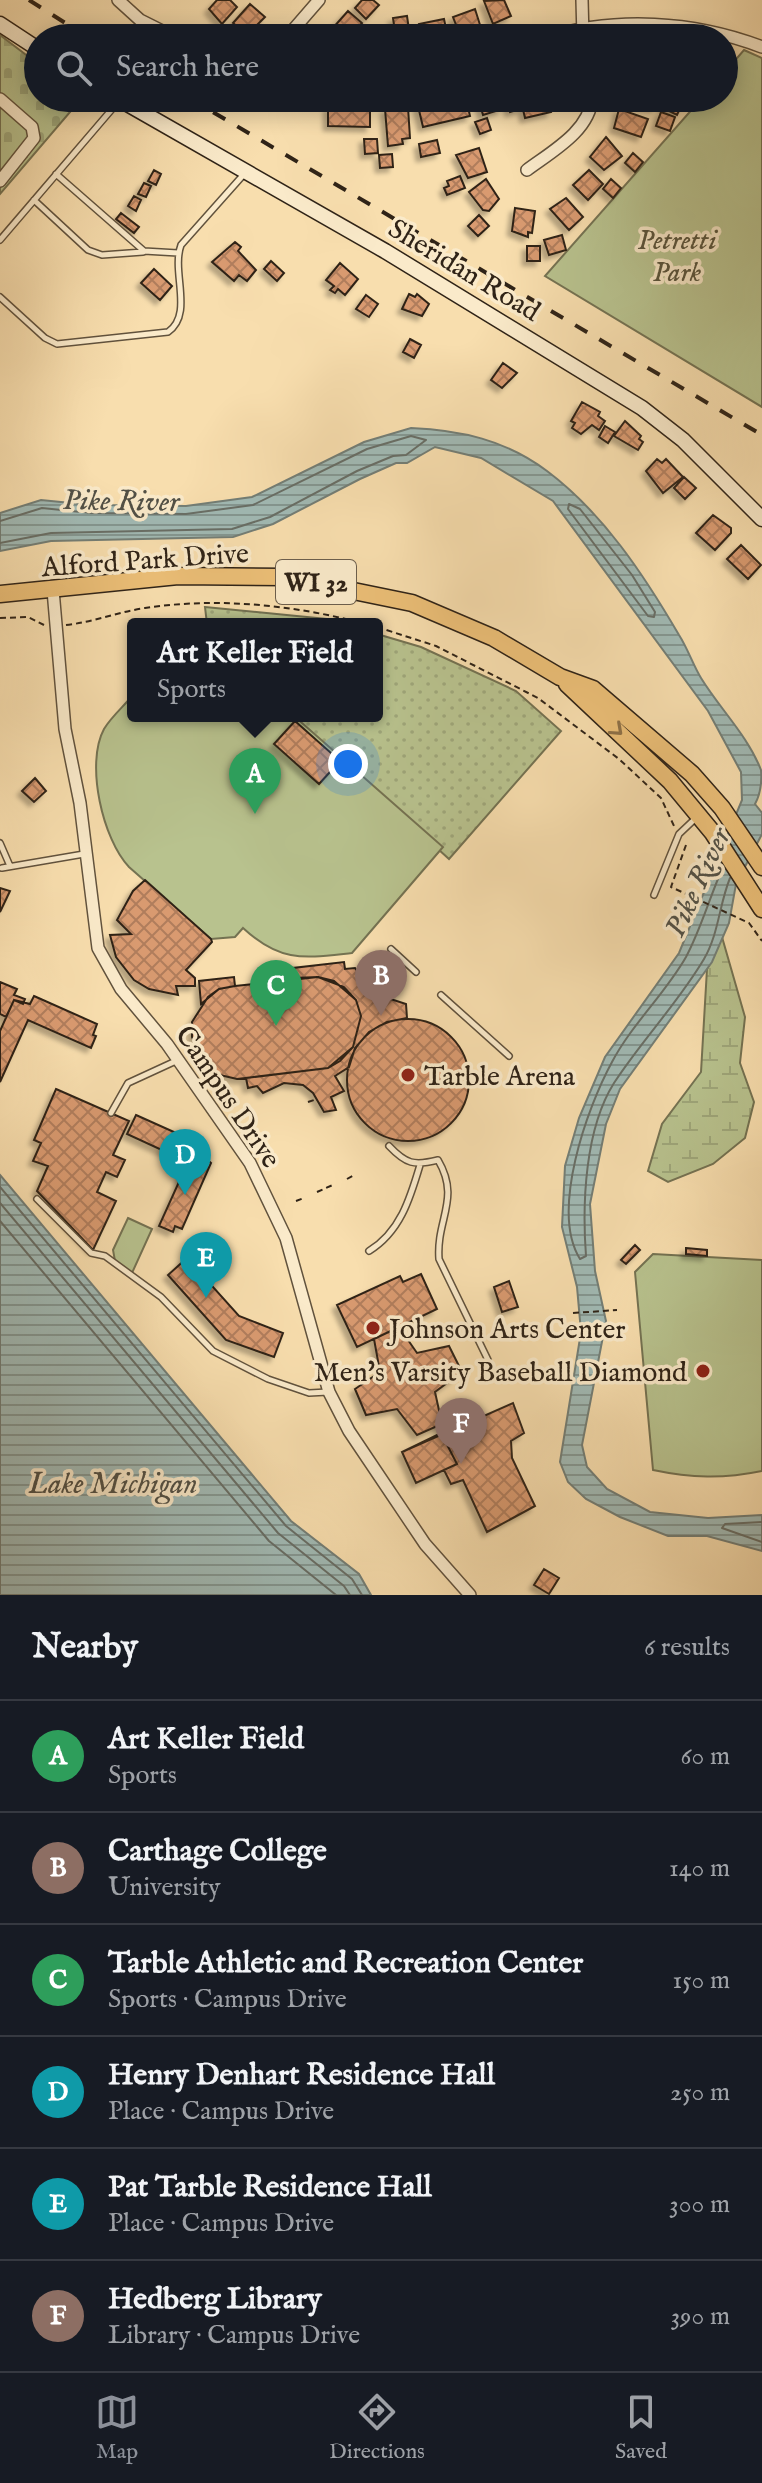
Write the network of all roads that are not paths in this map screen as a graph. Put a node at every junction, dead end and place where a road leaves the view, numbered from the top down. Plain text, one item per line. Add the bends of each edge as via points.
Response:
1 (118, 0) edge
2 (319, 0) edge
3 (582, 0) edge
4 (0, 24) edge
5 (148, 24) edge
6 (298, 24) edge
7 (582, 24) edge
8 (24, 40) edge
9 (738, 40) edge
10 (762, 47) edge
11 (0, 99) edge
12 (107, 112) edge
13 (141, 112) edge
14 (590, 112) edge
15 (527, 170) dead end
16 (246, 172) junction
17 (56, 174) junction
18 (0, 181) edge
19 (34, 200) junction
20 (0, 240) edge
21 (144, 251) junction
22 (178, 253) junction
23 (0, 297) edge
24 (762, 519) edge
25 (53, 590) junction
26 (0, 594) edge
27 (560, 677) junction
28 (726, 814) junction
29 (699, 816) junction
30 (0, 843) edge
31 (85, 854) junction
32 (10, 866) junction
33 (762, 867) edge
34 (2, 868) edge
35 (654, 895) dead end
36 (758, 902) edge
37 (391, 949) dead end
38 (416, 972) dead end
39 (441, 995) dead end
40 (509, 1056) dead end
41 (179, 1060) junction
42 (111, 1113) dead end
43 (389, 1146) dead end
44 (420, 1165) junction
45 (37, 1199) dead end
46 (369, 1251) dead end
47 (488, 1360) dead end
48 (329, 1392) junction
49 (470, 1595) edge

1 - 5 street
2 - 6 street
3 - 7 street
4 - 8 street
9 - 10 street
11 - 18 street via 32,127 34,138
12 - 17 lane
13 - 16 street, Sheridan Road
14 - 15 street via 581,126
16 - 22 lane
16 - 24 street, Sheridan Road via 642,408 683,440
17 - 19 lane
17 - 21 lane
19 - 20 lane
19 - 21 lane via 88,250 102,255
21 - 22 lane
22 - 23 lane via 181,314 168,332 57,344
25 - 26 main road, Alford Park Drive / WI 32
25 - 27 main road, Alford Park Drive / WI 32 via 178,576 285,577 338,586 412,603 494,638
25 - 31 street, Campus Drive via 65,729
27 - 28 main road, Alford Park Drive / WI 32 via 593,689 630,719 692,774
27 -> 29 main road, Alford Park Drive / WI 32 via 652,761
28 - 29 lane
28 - 33 main road, Alford Park Drive / WI 32
29 - 35 lane via 679,834
29 - 36 main road, Alford Park Drive / WI 32
30 - 32 lane
31 - 32 lane
31 - 41 street, Campus Drive via 104,962
32 - 34 lane
37 - 38 lane
39 - 40 lane
41 - 42 lane via 128,1083
41 - 48 street, Campus Drive via 250,1163 286,1238
43 - 44 lane via 406,1163
44 - 46 lane via 396,1228
44 - 47 lane via 438,1160 448,1177 450,1198 438,1241 439,1259
45 - 48 lane via 91,1253 105,1256 161,1297 213,1351 268,1379 309,1393
48 - 49 street, Campus Drive via 425,1544

